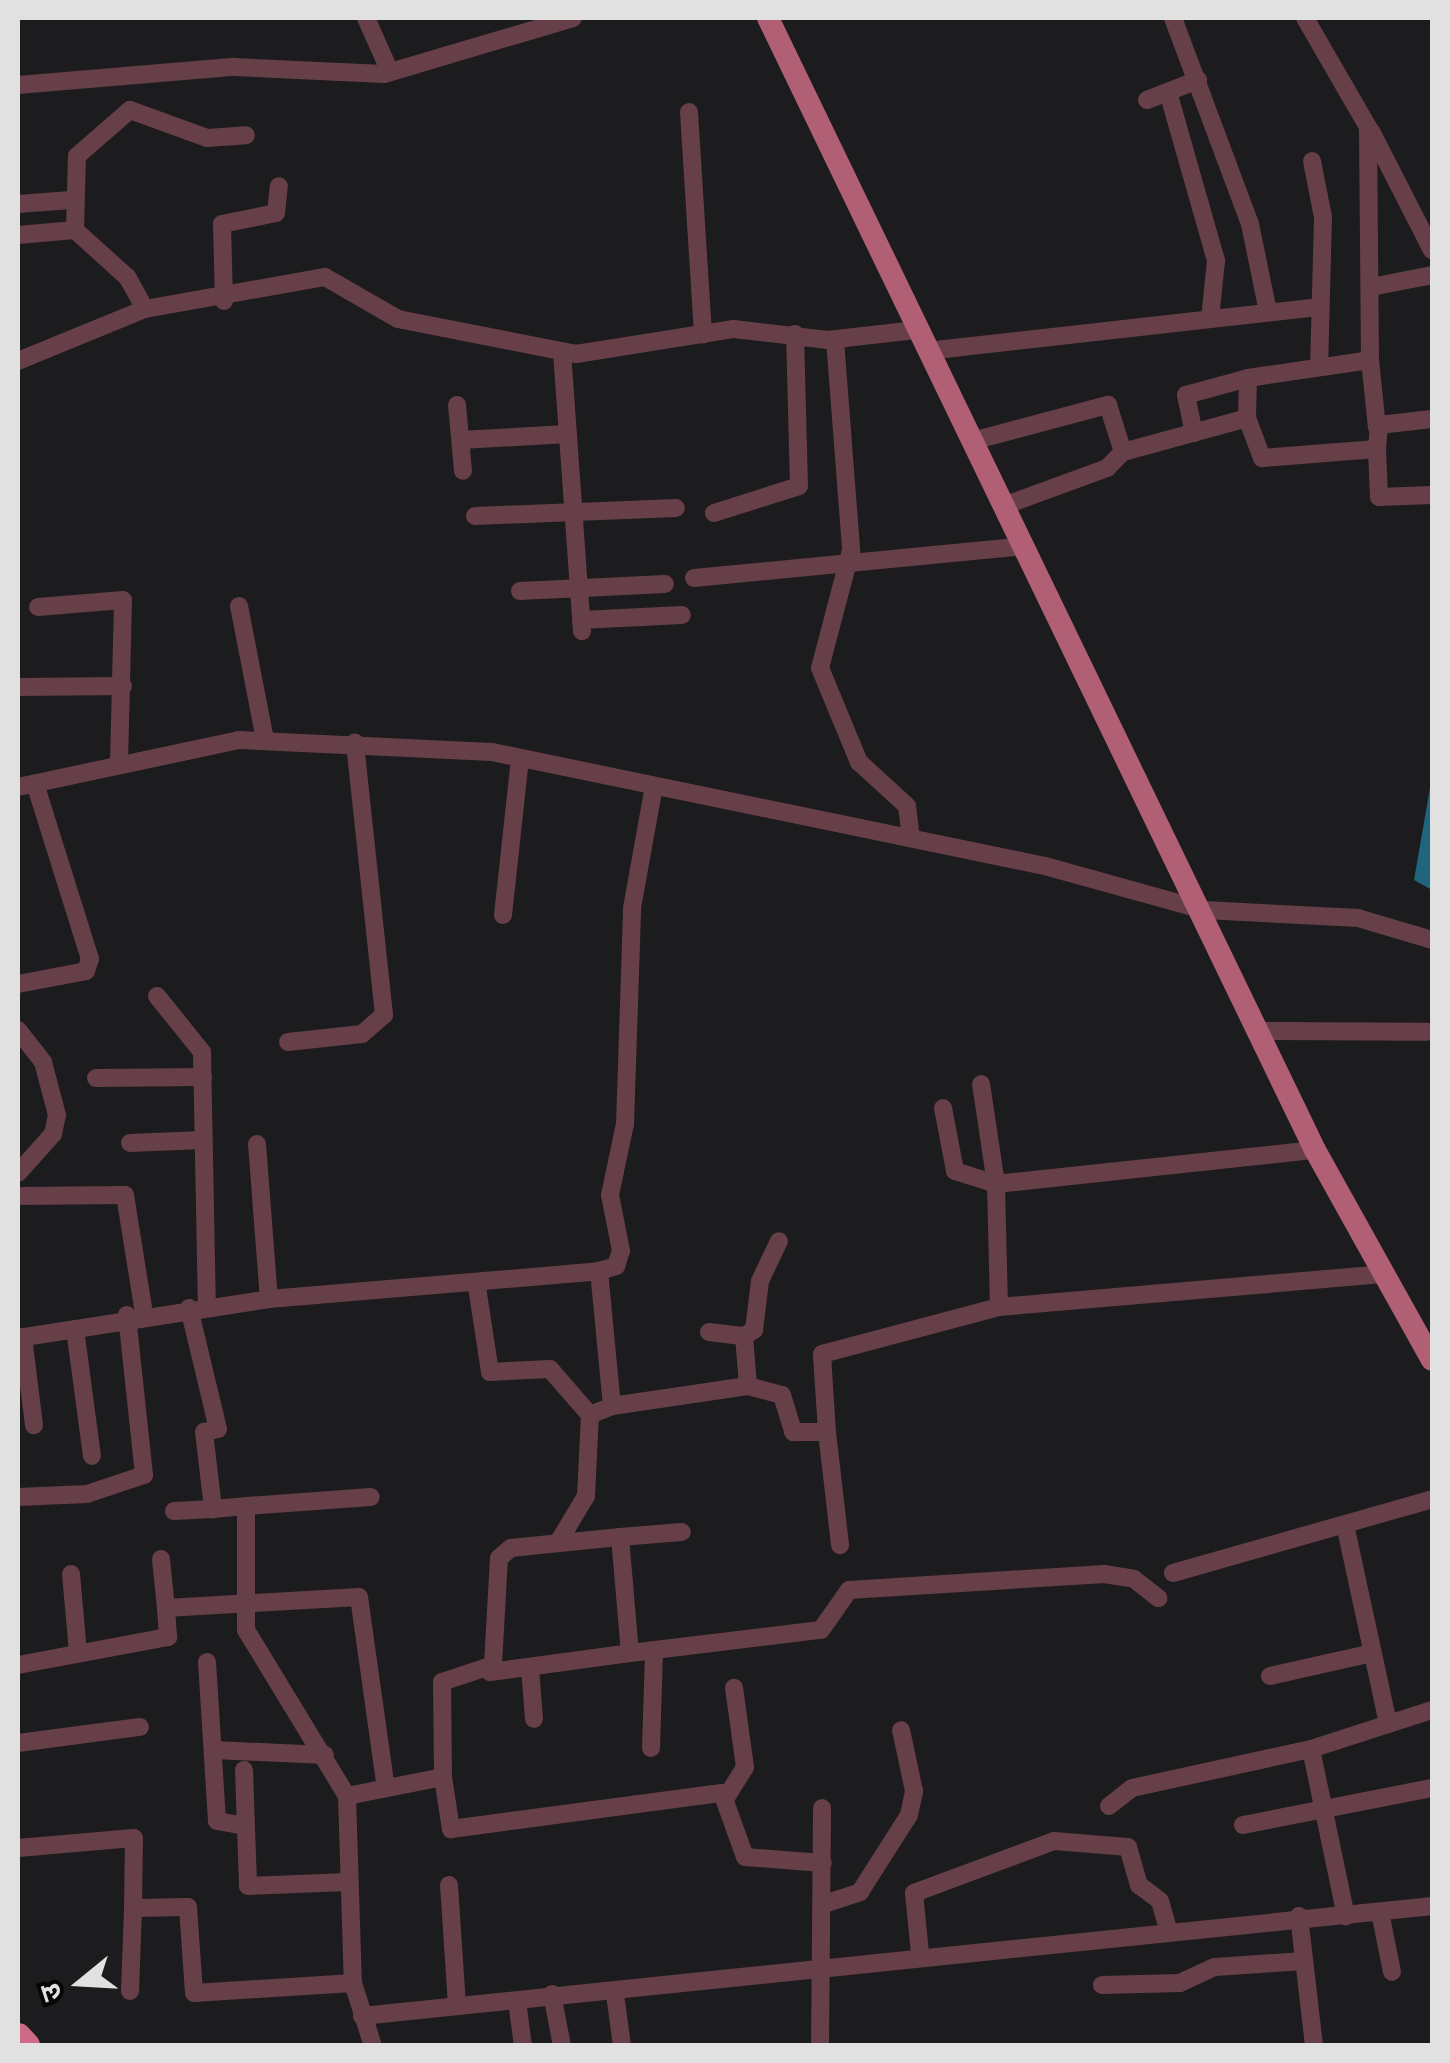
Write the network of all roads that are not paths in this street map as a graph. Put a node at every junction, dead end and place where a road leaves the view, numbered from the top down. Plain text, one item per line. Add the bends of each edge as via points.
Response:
1 (366, 18) edge
2 (573, 18) edge
3 (768, 18) edge
4 (1173, 18) edge
5 (1305, 18) edge
6 (390, 72) junction
7 (1198, 80) junction
8 (18, 85) edge
9 (1168, 92) junction
10 (1147, 100) dead end
11 (690, 112) dead end
12 (1368, 126) junction
13 (246, 134) dead end
14 (1312, 161) dead end
15 (279, 186) dead end
16 (71, 200) junction
17 (18, 204) edge
18 (75, 230) junction
19 (18, 235) edge
20 (1432, 250) edge
21 (1432, 275) edge
22 (1371, 287) junction
23 (224, 301) junction
24 (1318, 307) junction
25 (145, 309) junction
26 (1268, 312) junction
27 (1210, 319) junction
28 (795, 334) junction
29 (703, 335) junction
30 (835, 340) junction
31 (922, 340) junction
32 (562, 352) junction
33 (1370, 360) junction
34 (18, 361) edge
35 (1319, 366) junction
36 (1248, 378) junction
37 (458, 404) dead end
38 (1247, 418) junction
39 (1432, 419) edge
40 (1377, 428) junction
41 (1194, 433) junction
42 (568, 434) junction
43 (461, 440) junction
44 (976, 440) junction
45 (1377, 449) junction
46 (1123, 452) junction
47 (464, 471) dead end
48 (1432, 495) edge
49 (1006, 505) junction
50 (676, 508) dead end
51 (574, 512) junction
52 (714, 513) dead end
53 (475, 516) dead end
54 (1025, 546) junction
55 (849, 560) junction
56 (694, 578) dead end
57 (665, 584) dead end
58 (579, 588) junction
59 (520, 591) dead end
60 (38, 606) dead end
61 (239, 606) dead end
62 (682, 615) dead end
63 (123, 686) junction
64 (18, 687) edge
65 (265, 740) junction
66 (355, 743) junction
67 (520, 758) junction
68 (119, 762) junction
69 (26, 785) edge
70 (654, 786) junction
71 (911, 838) junction
72 (1204, 910) junction
73 (503, 914) dead end
74 (1432, 940) edge
75 (18, 984) edge
76 (158, 996) dead end
77 (18, 1030) edge
78 (1260, 1031) junction
79 (1427, 1032) dead end
80 (288, 1042) dead end
81 (203, 1077) junction
82 (96, 1078) dead end
83 (981, 1084) dead end
84 (944, 1108) dead end
85 (202, 1140) junction
86 (130, 1144) dead end
87 (258, 1144) dead end
88 (1315, 1150) junction
89 (18, 1173) edge
90 (996, 1184) junction
91 (18, 1196) edge
92 (779, 1242) dead end
93 (599, 1271) junction
94 (1386, 1274) junction
95 (477, 1287) junction
96 (270, 1298) junction
97 (198, 1307) junction
98 (999, 1307) junction
99 (136, 1314) junction
100 (76, 1329) junction
101 (710, 1332) dead end
102 (744, 1336) junction
103 (20, 1337) edge
104 (1432, 1360) edge
105 (748, 1386) junction
106 (612, 1406) junction
107 (590, 1416) junction
108 (34, 1425) dead end
109 (827, 1432) junction
110 (92, 1456) dead end
111 (18, 1497) edge
112 (371, 1497) dead end
113 (1432, 1499) edge
114 (246, 1506) junction
115 (213, 1509) junction
116 (174, 1511) dead end
117 (1346, 1530) junction
118 (682, 1532) dead end
119 (620, 1537) junction
120 (558, 1541) junction
121 (840, 1545) dead end
122 (161, 1558) dead end
123 (71, 1574) dead end
124 (1173, 1574) dead end
125 (1158, 1598) dead end
126 (248, 1603) junction
127 (166, 1608) junction
128 (654, 1650) junction
129 (78, 1652) junction
130 (630, 1653) junction
131 (1372, 1653) junction
132 (207, 1662) dead end
133 (18, 1665) edge
134 (530, 1668) junction
135 (490, 1672) junction
136 (1270, 1676) dead end
137 (734, 1688) dead end
138 (1432, 1710) edge
139 (534, 1719) dead end
140 (1388, 1724) junction
141 (140, 1727) dead end
142 (901, 1730) dead end
143 (18, 1743) edge
144 (651, 1748) dead end
145 (1311, 1749) junction
146 (214, 1750) junction
147 (325, 1755) junction
148 (244, 1770) dead end
149 (443, 1777) junction
150 (386, 1788) junction
151 (1432, 1788) edge
152 (347, 1796) junction
153 (726, 1796) junction
154 (1109, 1806) dead end
155 (822, 1808) dead end
156 (1324, 1809) junction
157 (1242, 1824) dead end
158 (244, 1826) junction
159 (18, 1848) edge
160 (823, 1863) junction
161 (346, 1882) junction
162 (449, 1885) dead end
163 (824, 1904) junction
164 (1432, 1906) edge
165 (133, 1908) junction
166 (1380, 1912) junction
167 (1299, 1916) junction
168 (1346, 1916) junction
169 (1168, 1929) junction
170 (920, 1954) junction
171 (1304, 1961) junction
172 (825, 1963) junction
173 (1392, 1972) dead end
174 (353, 1983) junction
175 (1102, 1985) dead end
176 (130, 1991) dead end
177 (552, 1994) junction
178 (616, 1994) junction
179 (517, 2001) junction
180 (457, 2005) junction
181 (362, 2016) junction
182 (18, 2037) edge
183 (26, 2046) edge
184 (373, 2046) edge
185 (523, 2046) edge
186 (562, 2046) edge
187 (622, 2046) edge
188 (820, 2046) edge
189 (1314, 2046) edge

1 - 6 street
2 - 6 street
3 - 31 main road
4 - 7 street
5 - 12 street
6 - 8 street via 234,67
7 - 9 street
7 - 26 street via 1250,224
9 - 10 street
9 - 27 street via 1216,260
11 - 29 street
12 - 20 street
12 - 22 street
13 - 16 street via 207,138 122,111 76,156
14 - 24 street via 1323,217
15 - 23 street via 276,213 222,224
16 - 17 street
16 - 18 street
18 - 19 street
18 - 25 street via 127,277
21 - 22 street
22 - 33 street
23 - 25 street
23 - 32 street via 326,277 398,319
24 - 26 street
24 - 35 street
25 - 34 street
26 - 27 street
27 - 31 street
28 - 29 street
28 - 30 street
28 - 52 street via 800,486
29 - 32 street
30 - 31 street
30 - 55 street
31 - 44 main road
32 - 42 street
33 - 35 street
33 - 40 street
35 - 36 street
36 - 38 street
36 - 41 street via 1186,395
37 - 43 street
38 - 41 street
38 - 45 street via 1257,453 1272,461
39 - 40 street
40 - 45 street
41 - 46 street
42 - 43 street
42 - 51 street
43 - 47 street
44 - 46 street via 1108,405
44 - 49 main road
45 - 48 street via 1378,497
46 - 49 street via 1107,468
49 - 54 main road
50 - 51 street
51 - 53 street
51 - 58 street
54 - 55 street
54 - 72 main road
55 - 56 street
55 - 71 street via 820,668 859,762 907,806
57 - 58 street
58 - 59 street
58 - 62 street via 581,626
60 - 63 street via 123,600
61 - 65 street
63 - 64 street
63 - 68 street
65 - 66 street
65 - 68 street
66 - 67 street
66 - 80 street via 384,1015 362,1034
67 - 70 street
67 - 73 street
68 - 69 street
69 - 75 street via 90,960 86,970
70 - 71 street
70 - 93 street via 632,908 625,1124 610,1195 621,1251 616,1266
71 - 72 street
72 - 74 street via 1358,918
72 - 78 main road
76 - 81 street via 197,1042
77 - 89 street via 43,1062 56,1115 53,1134
78 - 79 street
78 - 88 main road
81 - 82 street
81 - 85 street
83 - 90 street
84 - 90 street via 955,1171
85 - 86 street
85 - 97 street
87 - 96 street
88 - 90 street
88 - 94 main road
90 - 98 street
91 - 99 street via 125,1195
92 - 102 street via 760,1281 754,1330
93 - 95 street
93 - 106 street
94 - 98 street
94 - 104 main road
95 - 96 street
95 - 107 street via 490,1372 550,1369
96 - 97 street
97 - 99 street
97 - 115 street via 218,1429 204,1432
98 - 109 street via 822,1354
99 - 100 street
99 - 111 street via 144,1475 87,1494
100 - 103 street
100 - 110 street
101 - 102 street
102 - 105 street
103 - 108 street
105 - 106 street
105 - 109 street via 782,1395 793,1432
106 - 107 street
107 - 120 street via 586,1496
109 - 121 street
112 - 114 street
113 - 117 street
114 - 115 street
114 - 126 street
115 - 116 street
117 - 124 street
117 - 131 street
118 - 119 street
119 - 120 street
119 - 130 street
120 - 135 street via 499,1558
122 - 127 street
123 - 129 street
125 - 128 street via 1134,1579 1104,1574 848,1590 821,1630
126 - 127 street
126 - 147 street via 252,1644 273,1661
126 - 150 street via 364,1600
127 - 129 street via 168,1637
128 - 130 street
128 - 144 street
129 - 133 street
130 - 134 street
131 - 136 street
131 - 140 street
132 - 146 street
134 - 135 street
134 - 139 street
135 - 149 street via 451,1672 442,1682
137 - 153 street via 745,1768
138 - 140 street
140 - 145 street
141 - 143 street
142 - 163 street via 914,1791 908,1816 860,1892
145 - 154 street via 1132,1788
145 - 156 street
146 - 147 street
146 - 158 street via 218,1824
147 - 152 street
148 - 158 street
149 - 150 street
149 - 153 street via 446,1820 456,1830
150 - 152 street
151 - 156 street
152 - 161 street
153 - 160 street via 745,1857
155 - 160 street
156 - 157 street
156 - 168 street
158 - 161 street via 248,1886
159 - 165 street via 134,1838
160 - 163 street
161 - 174 street
162 - 180 street
163 - 172 street
164 - 166 street
165 - 174 street via 188,1907 194,1993
165 - 176 street
166 - 168 street
166 - 173 street
167 - 168 street
167 - 169 street
167 - 171 street
169 - 170 street
169 - 170 street via 1160,1902 1139,1885 1128,1847 1054,1841 914,1893
170 - 172 street
171 - 175 street via 1214,1967 1180,1984
171 - 189 street
172 - 178 street
172 - 188 street
174 - 181 street
177 - 178 street
177 - 179 street
177 - 186 street
178 - 187 street
179 - 180 street
179 - 185 street
180 - 181 street
181 - 184 street
182 - 183 highway

